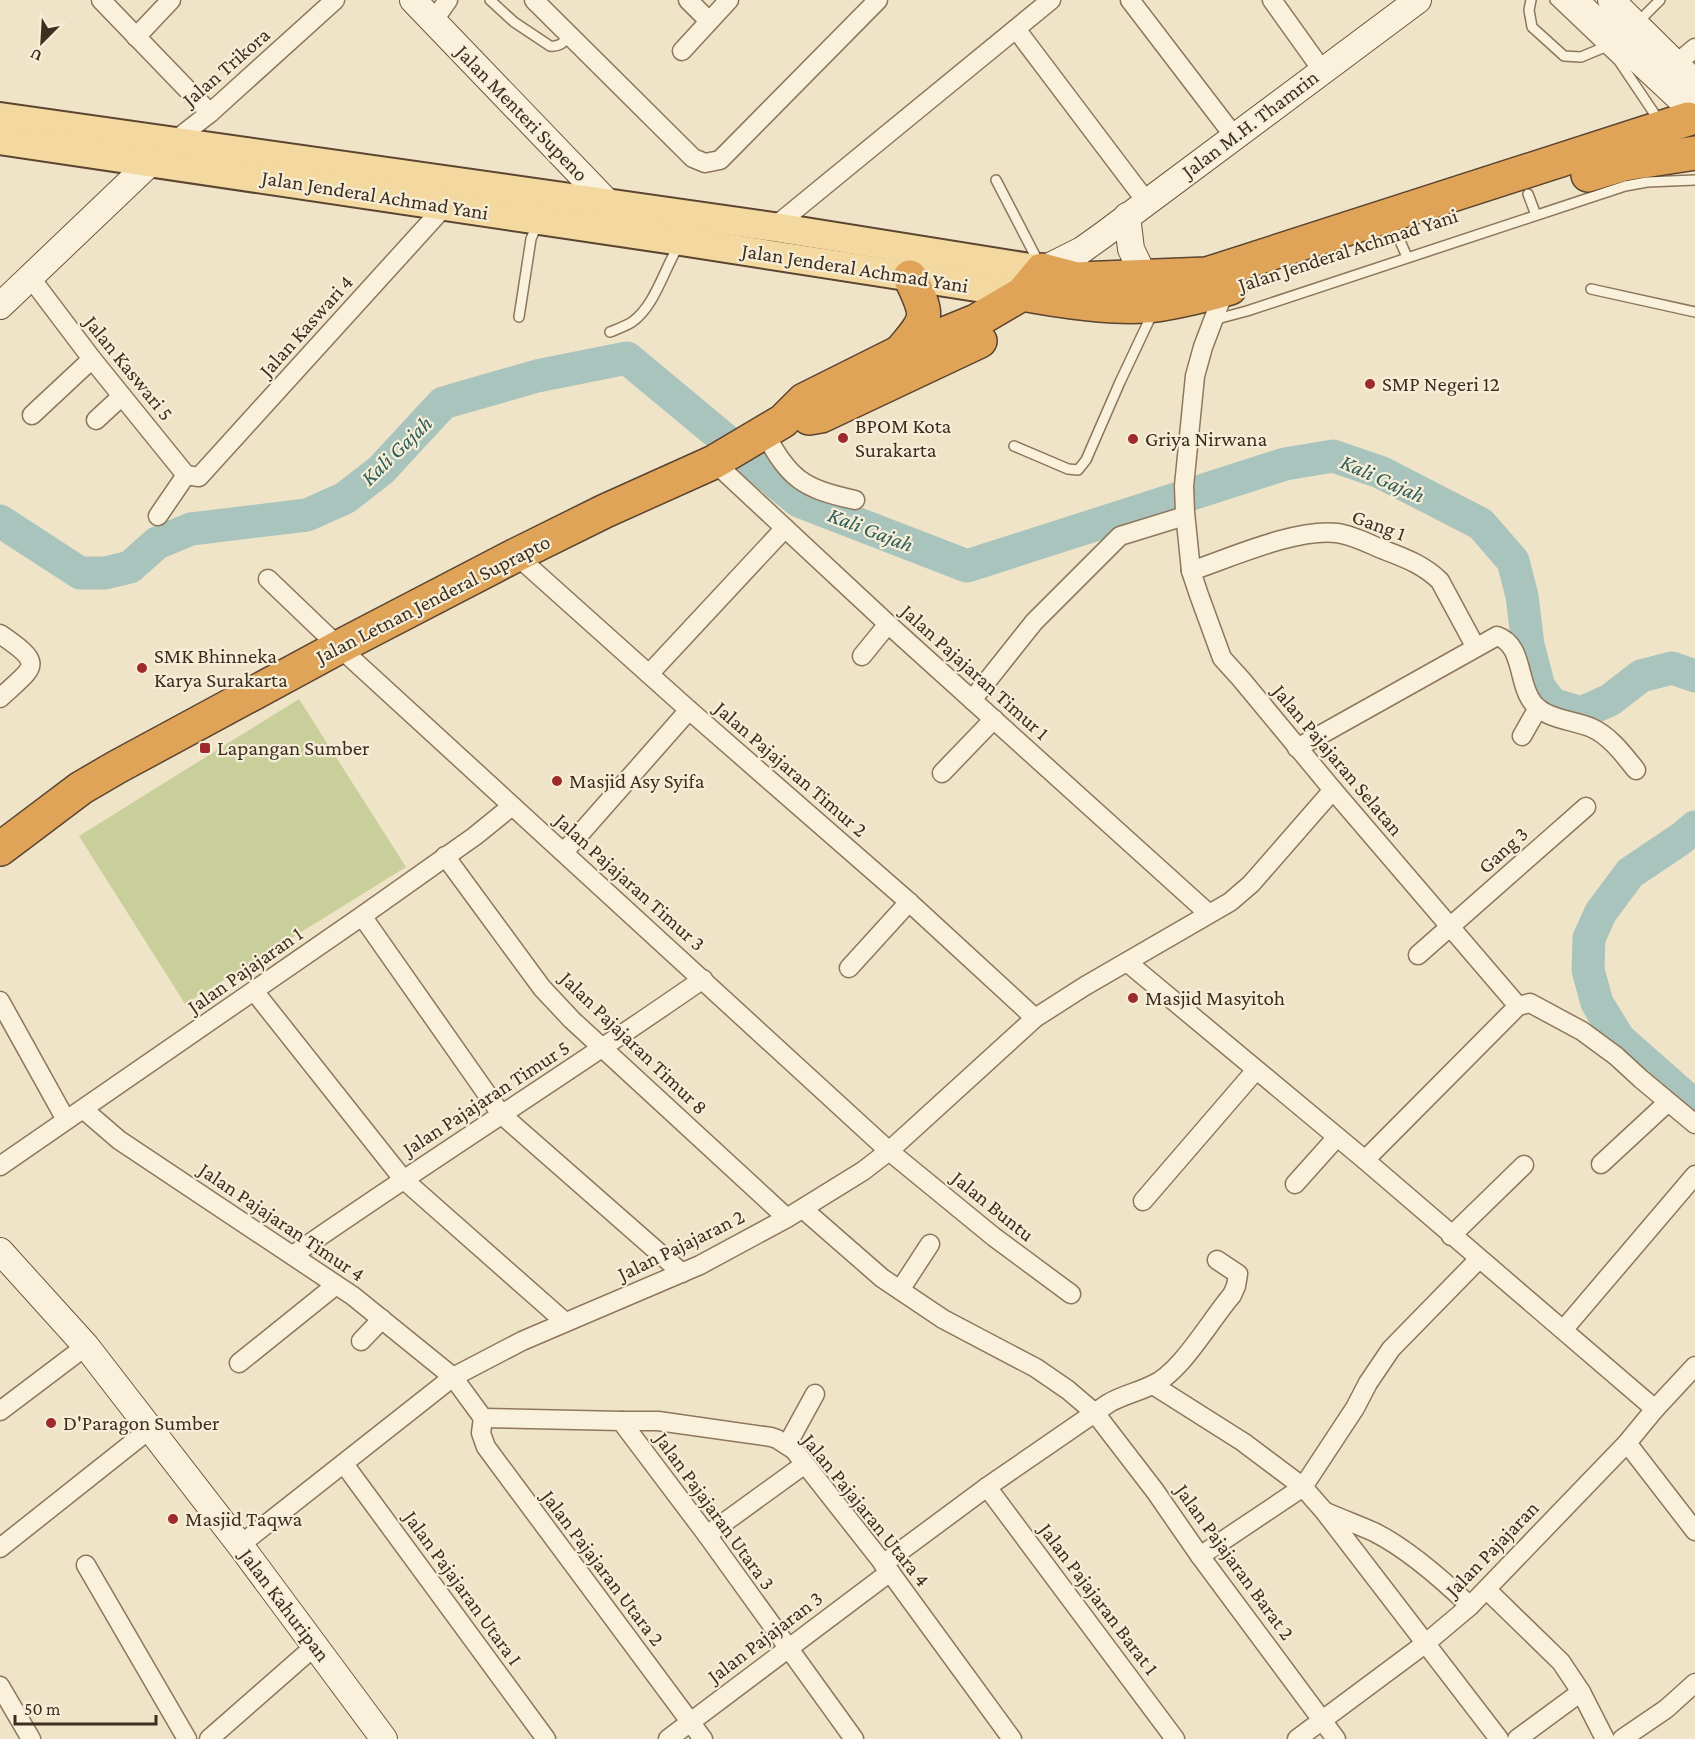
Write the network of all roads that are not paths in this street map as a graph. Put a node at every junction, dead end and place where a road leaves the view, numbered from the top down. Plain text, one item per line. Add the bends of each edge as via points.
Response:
1 (102, 0) edge
2 (171, 0) edge
3 (335, 0) edge
4 (413, 0) edge
5 (490, 0) edge
6 (534, 0) edge
7 (688, 0) edge
8 (729, 0) edge
9 (878, 0) edge
10 (1051, 0) edge
11 (1130, 0) edge
12 (1272, 0) edge
13 (1418, 0) edge
14 (1531, 0) edge
15 (1555, 0) edge
16 (1574, 0) edge
17 (1611, 0) edge
18 (1622, 0) edge
19 (1660, 0) edge
20 (441, 10) edge
21 (1640, 20) junction
22 (709, 21) junction
23 (1016, 29) junction
24 (569, 36) junction
25 (136, 37) junction
26 (1605, 47) junction
27 (682, 51) dead end
28 (1683, 53) edge
29 (1322, 70) junction
30 (210, 113) junction
31 (0, 117) edge
32 (1685, 132) edge
33 (1234, 136) junction
34 (0, 140) edge
35 (173, 142) junction
36 (151, 162) junction
37 (1695, 175) edge
38 (996, 180) dead end
39 (1695, 180) edge
40 (1532, 204) junction
41 (609, 205) junction
42 (445, 206) junction
43 (1137, 208) junction
44 (538, 220) junction
45 (774, 227) junction
46 (620, 232) junction
47 (681, 241) junction
48 (1402, 246) junction
49 (1072, 276) junction
50 (30, 277) junction
51 (910, 277) junction
52 (1032, 282) junction
53 (1591, 289) dead end
54 (1225, 290) junction
55 (1150, 291) junction
56 (0, 306) edge
57 (1695, 312) edge
58 (519, 317) dead end
59 (1212, 320) junction
60 (610, 332) dead end
61 (900, 352) junction
62 (92, 358) junction
63 (122, 396) junction
64 (32, 415) dead end
65 (96, 420) dead end
66 (767, 430) junction
67 (1014, 446) dead end
68 (719, 459) junction
69 (193, 476) junction
70 (855, 500) dead end
71 (1185, 514) junction
72 (158, 516) dead end
73 (785, 528) junction
74 (516, 555) junction
75 (1191, 571) junction
76 (268, 579) dead end
77 (888, 624) junction
78 (0, 634) edge
79 (1475, 646) junction
80 (339, 647) junction
81 (862, 656) dead end
82 (650, 674) junction
83 (0, 698) edge
84 (972, 699) junction
85 (1538, 708) junction
86 (689, 711) junction
87 (994, 719) junction
88 (1522, 736) dead end
89 (1298, 748) junction
90 (1636, 770) dead end
91 (942, 773) dead end
92 (1333, 790) junction
93 (512, 806) junction
94 (1586, 807) dead end
95 (0, 849) edge
96 (564, 852) junction
97 (445, 856) junction
98 (909, 902) junction
99 (1208, 914) junction
100 (362, 916) junction
101 (1450, 927) junction
102 (1418, 956) dead end
103 (1127, 962) junction
104 (849, 968) dead end
105 (703, 980) junction
106 (254, 991) junction
107 (0, 1001) edge
108 (1518, 1006) junction
109 (1035, 1018) junction
110 (604, 1048) junction
111 (1256, 1070) junction
112 (1668, 1102) junction
113 (83, 1109) junction
114 (501, 1114) junction
115 (66, 1120) junction
116 (1695, 1124) edge
117 (1337, 1137) junction
118 (889, 1151) junction
119 (1365, 1160) junction
120 (1600, 1164) dead end
121 (1524, 1165) dead end
122 (0, 1166) edge
123 (1695, 1175) edge
124 (402, 1179) junction
125 (1295, 1184) dead end
126 (1143, 1201) dead end
127 (795, 1213) junction
128 (1451, 1236) junction
129 (930, 1244) dead end
130 (0, 1251) edge
131 (293, 1255) junction
132 (1479, 1259) junction
133 (1217, 1260) dead end
134 (682, 1273) junction
135 (336, 1285) junction
136 (900, 1290) junction
137 (1071, 1294) dead end
138 (382, 1319) junction
139 (565, 1322) junction
140 (1564, 1329) junction
141 (361, 1341) dead end
142 (86, 1346) junction
143 (239, 1363) dead end
144 (1695, 1366) edge
145 (453, 1377) junction
146 (1153, 1385) junction
147 (815, 1394) dead end
148 (1655, 1409) junction
149 (0, 1411) edge
150 (1095, 1413) junction
151 (483, 1418) junction
152 (621, 1420) junction
153 (150, 1429) junction
154 (1627, 1443) junction
155 (788, 1444) junction
156 (344, 1464) junction
157 (805, 1464) junction
158 (987, 1487) junction
159 (1303, 1487) junction
160 (1324, 1512) junction
161 (1695, 1531) edge
162 (707, 1535) junction
163 (240, 1545) junction
164 (0, 1548) edge
165 (1200, 1556) junction
166 (86, 1564) dead end
167 (886, 1568) junction
168 (1487, 1590) junction
169 (1470, 1606) junction
170 (1426, 1643) junction
171 (315, 1646) junction
172 (787, 1648) junction
173 (1695, 1683) edge
174 (0, 1686) edge
175 (1581, 1692) junction
176 (1322, 1721) junction
177 (690, 1722) junction
178 (31, 1739) edge
179 (187, 1739) edge
180 (209, 1739) edge
181 (384, 1739) edge
182 (546, 1739) edge
183 (668, 1739) edge
184 (703, 1739) edge
185 (854, 1739) edge
186 (1012, 1739) edge
187 (1175, 1739) edge
188 (1298, 1739) edge
189 (1336, 1739) edge
190 (1498, 1739) edge
191 (1517, 1739) edge
192 (1605, 1739) edge
193 (1622, 1739) edge

1 - 25 street
2 - 25 street
3 - 30 street, Jalan Trikora
4 - 20 street, Jalan Menteri Supeno
5 - 24 lane via 550,46 562,44
6 - 24 street
7 - 22 street
8 - 22 street
9 - 24 street via 720,159 705,163 693,158
10 - 23 street
11 - 33 street
12 - 29 street
13 - 29 street, Jalan M.H. Thamrin
14 - 26 lane via 1532,27 1564,56 1581,57
15 - 26 lane
16 - 32 street
17 - 28 street
18 - 21 lane
19 - 21 lane
20 - 41 street, Jalan Menteri Supeno
21 - 28 lane
22 - 27 street
23 - 43 street
23 - 45 street
25 - 30 street
26 - 32 lane
28 - 32 street
29 - 33 street, Jalan M.H. Thamrin
30 - 35 street, Jalan Trikora
31 - 35 main road, Jalan Jenderal Achmad Yani
32 - 37 lane
32 - 40 highway, Jalan Jenderal Achmad Yani
32 - 55 highway, Jalan Jenderal Achmad Yani
33 - 43 street, Jalan M.H. Thamrin
34 - 36 main road, Jalan Jenderal Achmad Yani
35 - 41 main road, Jalan Jenderal Achmad Yani
36 - 42 main road, Jalan Jenderal Achmad Yani
36 - 50 street
38 - 52 lane
39 - 40 lane via 1647,182
40 - 48 highway, Jalan Jenderal Achmad Yani
41 - 45 main road, Jalan Jenderal Achmad Yani
41 - 46 street, Jalan Menteri Supeno
42 - 44 main road, Jalan Jenderal Achmad Yani
42 - 69 street, Jalan Kaswari 4
43 - 49 street, Jalan M.H. Thamrin
43 - 55 street via 1131,249
44 - 46 main road, Jalan Jenderal Achmad Yani
44 - 58 lane via 531,239
45 - 52 main road, Jalan Jenderal Achmad Yani
46 - 47 main road, Jalan Jenderal Achmad Yani
47 - 51 main road, Jalan Jenderal Achmad Yani
47 - 60 lane via 643,312 632,323
48 - 54 highway, Jalan Jenderal Achmad Yani
48 - 59 lane via 1247,311
49 - 52 highway, Jalan Jenderal Achmad Yani
49 - 52 street, Jalan Letnan Jenderal Suprapto
49 - 55 highway, Jalan Jenderal Achmad Yani
49 - 66 highway, Jalan Letnan Jenderal Suprapto via 977,343 821,416
50 - 56 street
50 - 62 street, Jalan Kaswari 5
51 - 52 main road, Jalan Jenderal Achmad Yani
51 - 61 highway via 926,316
52 - 61 highway, Jalan Letnan Jenderal Suprapto via 975,321
53 - 57 lane
54 - 55 highway, Jalan Jenderal Achmad Yani
54 - 59 street, Jalan Pajajaran Selatan
55 - 67 lane via 1120,382 1078,470
59 - 71 street, Jalan Pajajaran Selatan via 1196,376 1184,486
61 - 66 highway, Jalan Letnan Jenderal Suprapto via 804,400
62 - 63 street, Jalan Kaswari 5
62 - 64 street
63 - 65 street
63 - 69 street, Jalan Kaswari 5
66 - 68 highway, Jalan Letnan Jenderal Suprapto
66 - 70 street via 779,459 799,481
68 - 73 street, Jalan Pajajaran Timur 1
68 - 74 highway, Jalan Letnan Jenderal Suprapto
69 - 72 street, Jalan Kaswari 4
71 - 75 street, Jalan Pajajaran Selatan
71 - 84 street via 1120,536 1034,622
73 - 77 street, Jalan Pajajaran Timur 1
73 - 82 street
74 - 80 highway, Jalan Letnan Jenderal Suprapto
74 - 82 street, Jalan Pajajaran Timur 2
75 - 79 street, Gang 1 via 1296,536 1346,535 1431,572 1440,581
75 - 89 street, Jalan Pajajaran Selatan via 1222,658
76 - 80 street, Jalan Pajajaran Timur 3
77 - 81 street
77 - 84 street, Jalan Pajajaran Timur 1
78 - 83 street via 24,650 31,665
79 - 85 street via 1497,636 1505,638
79 - 89 street
80 - 93 street, Jalan Pajajaran Timur 3
80 - 95 highway, Jalan Letnan Jenderal Suprapto via 90,783
82 - 86 street, Jalan Pajajaran Timur 2
84 - 87 street, Jalan Pajajaran Timur 1
85 - 88 street
85 - 90 street via 1593,729
86 - 96 street
86 - 98 street, Jalan Pajajaran Timur 2
87 - 91 street
87 - 99 street, Jalan Pajajaran Timur 1
89 - 92 street, Jalan Pajajaran Selatan
92 - 99 street, Jalan Pajajaran 2 via 1251,884
92 - 101 street, Jalan Pajajaran Selatan
93 - 96 street, Jalan Pajajaran Timur 3
93 - 97 street, Jalan Pajajaran 1
94 - 101 street, Gang 3
96 - 105 street, Jalan Pajajaran Timur 3
97 - 100 street, Jalan Pajajaran 1
97 - 110 street, Jalan Pajajaran Timur 8 via 542,988
98 - 104 street
98 - 109 street, Jalan Pajajaran Timur 2
99 - 103 street, Jalan Pajajaran 2
100 - 106 street, Jalan Pajajaran 1
100 - 114 street
101 - 102 street, Gang 3
101 - 108 street, Jalan Pajajaran Selatan
103 - 109 street, Jalan Pajajaran 2
103 - 111 street
105 - 110 street, Jalan Pajajaran Timur 5
105 - 118 street, Jalan Pajajaran Timur 3
106 - 113 street, Jalan Pajajaran 1
106 - 124 street
107 - 115 street
108 - 112 street via 1530,1003 1582,1031
108 - 119 street
109 - 118 street, Jalan Pajajaran 2
110 - 114 street, Jalan Pajajaran Timur 5
110 - 127 street, Jalan Pajajaran Timur 8
111 - 117 street
111 - 126 street
112 - 116 street
112 - 120 street
113 - 115 street, Jalan Pajajaran 1
113 - 131 street, Jalan Pajajaran Timur 4 via 119,1140
114 - 124 street, Jalan Pajajaran Timur 5
114 - 134 street
115 - 122 street, Jalan Pajajaran 1
117 - 119 street
117 - 125 street
118 - 127 street, Jalan Pajajaran 2
118 - 137 street, Jalan Buntu
119 - 128 street
121 - 128 street
123 - 140 street
124 - 131 street, Jalan Pajajaran Timur 5
124 - 139 street
127 - 134 street, Jalan Pajajaran 2
127 - 136 street, Jalan Pajajaran Timur 8
128 - 132 street
129 - 136 street
130 - 142 street, Jalan Kahuripan
131 - 135 street, Jalan Pajajaran Timur 4
132 - 140 street
132 - 159 street via 1390,1349
133 - 146 street via 1238,1274 1232,1295 1184,1358
134 - 139 street, Jalan Pajajaran 2
135 - 138 street, Jalan Pajajaran Timur 4
135 - 143 street
136 - 150 street, Jalan Pajajaran Barat 2 via 944,1319 1036,1368
138 - 141 street
138 - 145 street, Jalan Pajajaran Timur 4
139 - 145 street, Jalan Pajajaran 2
140 - 148 street
142 - 149 street
142 - 153 street, Jalan Kahuripan
144 - 148 street, Jalan Pajajaran
145 - 151 street, Jalan Pajajaran Timur 4
145 - 156 street, Jalan Pajajaran 2
146 - 150 street, Jalan Pajajaran 3 via 1127,1393
146 - 159 street via 1243,1442
147 - 155 street
148 - 154 street, Jalan Pajajaran
150 - 158 street, Jalan Pajajaran 3
150 - 165 street, Jalan Pajajaran Barat 2
151 - 152 street
151 - 177 street, Jalan Pajajaran Utara 2 via 481,1433 486,1447
152 - 155 street, Jalan Pajajaran Utara 4 via 658,1421 771,1437
152 - 162 street, Jalan Pajajaran Utara 3
153 - 163 street, Jalan Kahuripan
153 - 164 street
154 - 161 street
154 - 168 street, Jalan Pajajaran
155 - 157 street, Jalan Pajajaran Utara 4
156 - 163 street, Jalan Pajajaran 2
156 - 182 street, Jalan Pajajaran Utara I
157 - 162 street
157 - 167 street, Jalan Pajajaran Utara 4
158 - 167 street, Jalan Pajajaran 3
158 - 187 street, Jalan Pajajaran Barat 1
159 - 160 street
159 - 165 street
160 - 169 street via 1391,1543
160 - 170 street
162 - 172 street, Jalan Pajajaran Utara 3
163 - 171 street, Jalan Kahuripan
165 - 176 street, Jalan Pajajaran Barat 2
166 - 179 street
167 - 172 street, Jalan Pajajaran 3
167 - 186 street, Jalan Pajajaran Utara 4
168 - 169 street, Jalan Pajajaran
168 - 175 street via 1561,1662
169 - 170 street, Jalan Pajajaran
170 - 176 street, Jalan Pajajaran
170 - 190 street
171 - 180 street
171 - 181 street, Jalan Kahuripan
172 - 177 street, Jalan Pajajaran 3
172 - 185 street, Jalan Pajajaran Utara 3
173 - 193 street
174 - 178 street
175 - 191 street
175 - 192 street
176 - 188 street, Jalan Pajajaran
176 - 189 street, Jalan Pajajaran Barat 2
177 - 183 street, Jalan Pajajaran 3
177 - 184 street, Jalan Pajajaran Utara 2

